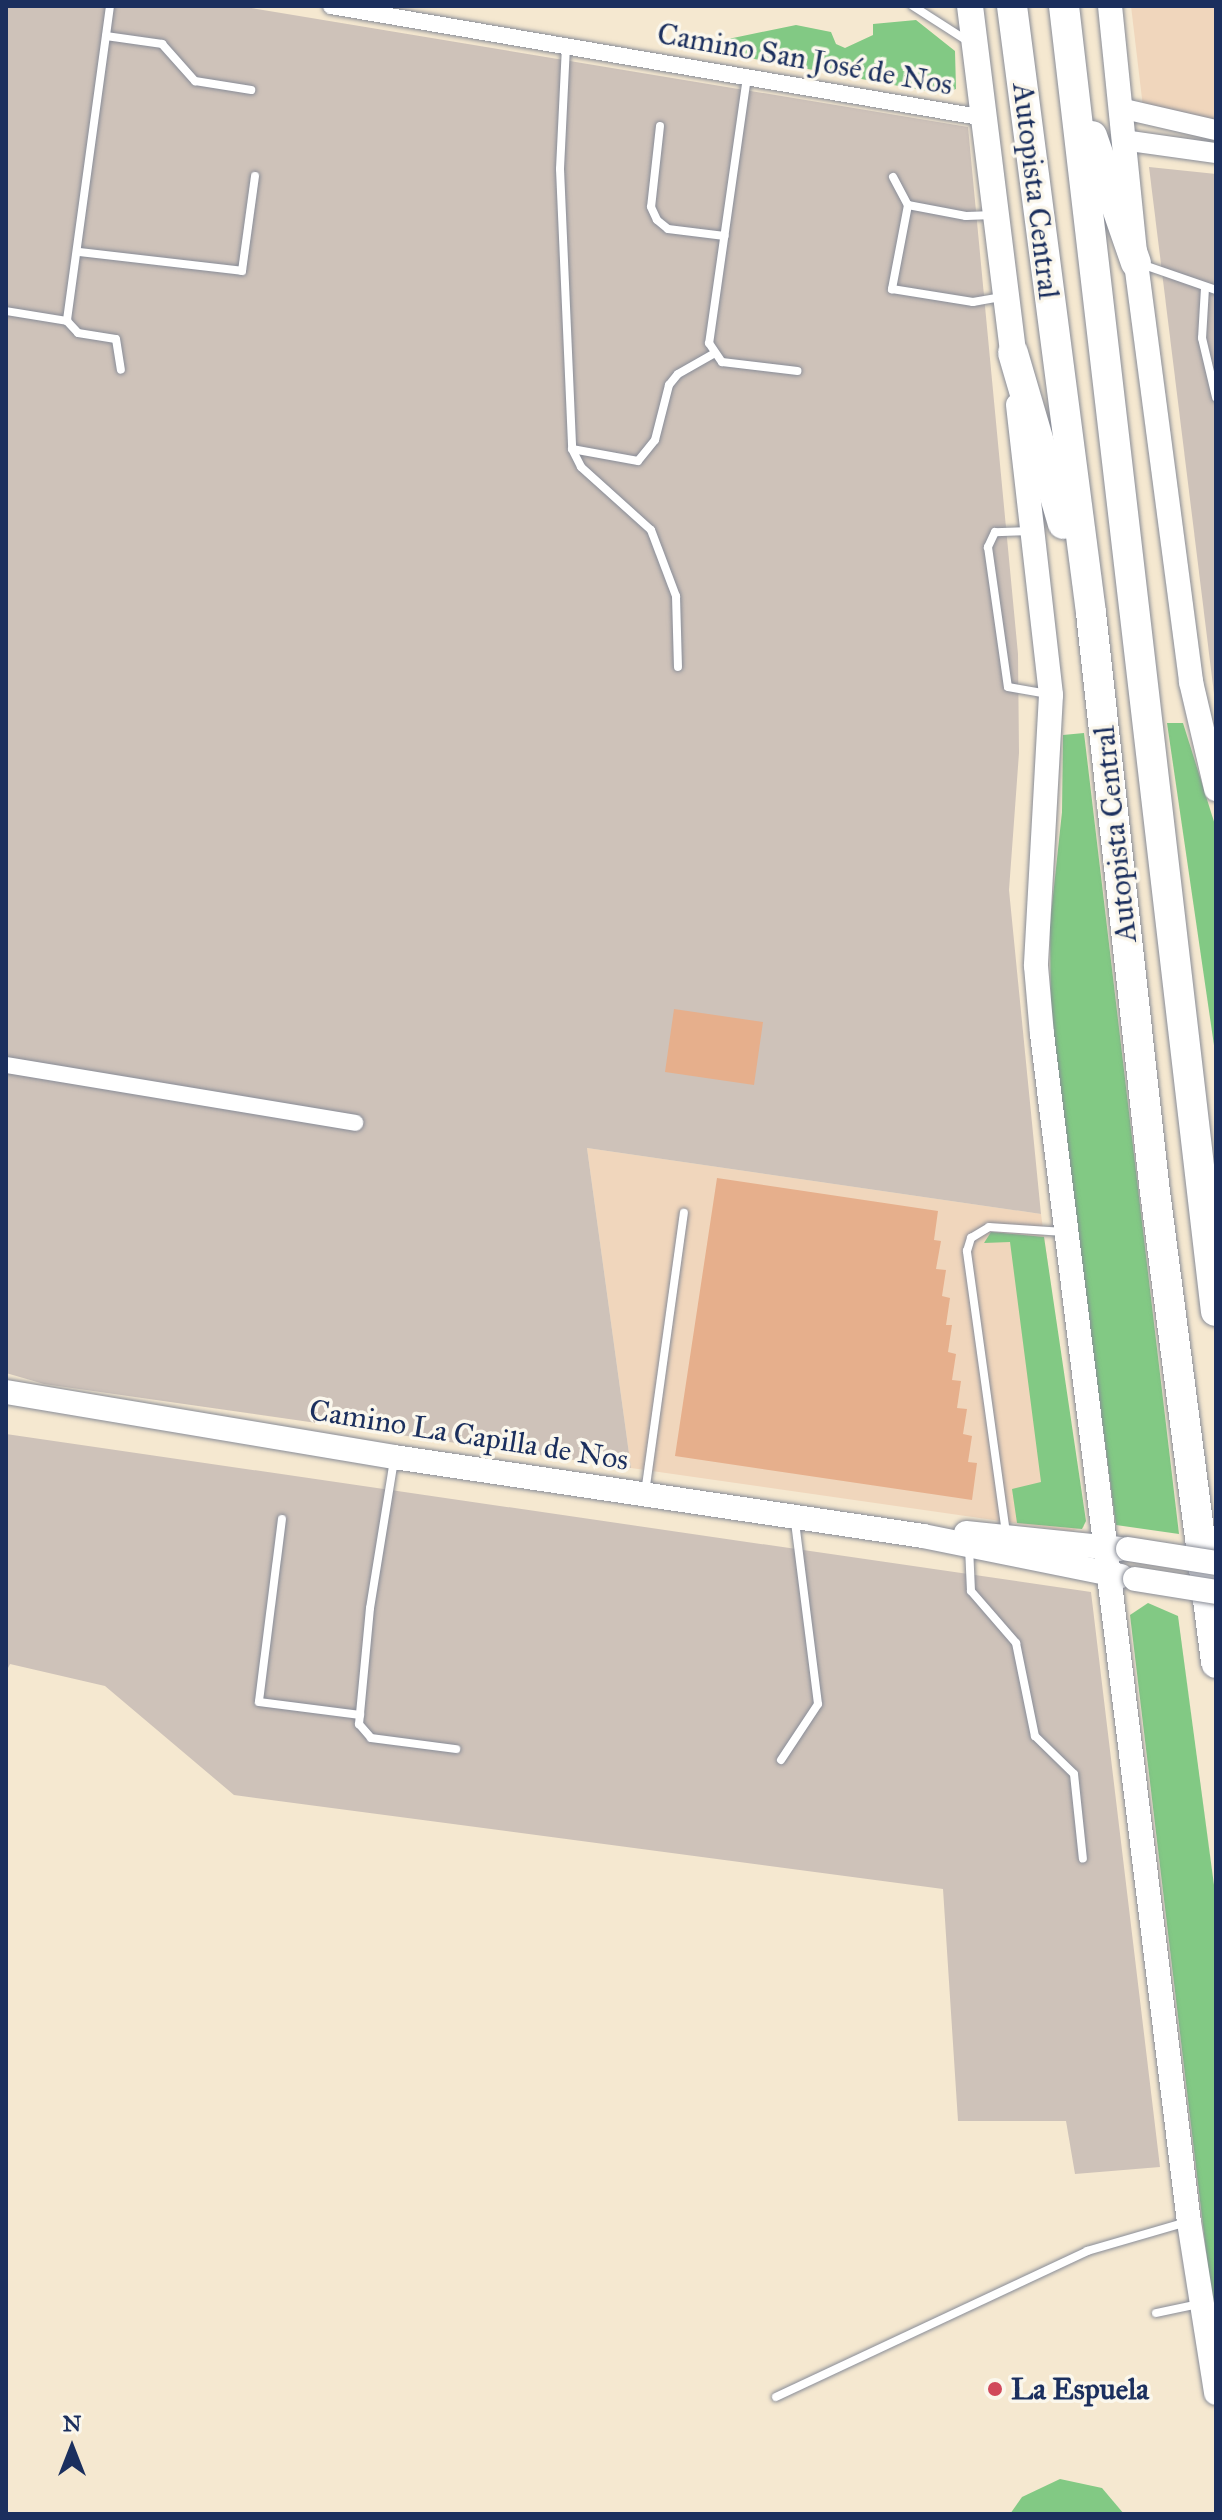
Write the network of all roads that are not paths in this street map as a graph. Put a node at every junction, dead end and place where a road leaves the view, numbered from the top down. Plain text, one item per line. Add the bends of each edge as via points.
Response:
1 (110, 6) edge
2 (331, 6) edge
3 (913, 6) edge
4 (970, 6) edge
5 (1012, 6) edge
6 (1064, 6) edge
7 (1110, 6) edge
8 (106, 36) junction
9 (566, 46) junction
10 (975, 46) junction
11 (747, 77) junction
12 (1074, 84) junction
13 (251, 90) dead end
14 (1120, 108) junction
15 (985, 118) junction
16 (660, 126) dead end
17 (1216, 130) edge
18 (1123, 140) junction
19 (1216, 153) edge
20 (255, 176) dead end
21 (893, 177) dead end
22 (908, 205) junction
23 (996, 215) junction
24 (725, 236) junction
25 (79, 252) junction
26 (1136, 263) junction
27 (1205, 288) junction
28 (1216, 290) edge
29 (1006, 296) junction
30 (6, 311) edge
31 (67, 321) junction
32 (1013, 353) junction
33 (713, 354) junction
34 (121, 370) dead end
35 (797, 371) dead end
36 (1216, 397) edge
37 (572, 449) junction
38 (1031, 531) junction
39 (1091, 613) junction
40 (678, 667) dead end
41 (1051, 695) junction
42 (1216, 789) edge
43 (6, 1065) edge
44 (355, 1123) dead end
45 (684, 1213) dead end
46 (1065, 1232) junction
47 (1216, 1311) edge
48 (6, 1392) edge
49 (394, 1457) junction
50 (645, 1495) junction
51 (794, 1517) junction
52 (282, 1519) dead end
53 (923, 1536) junction
54 (1006, 1536) junction
55 (969, 1547) junction
56 (1116, 1548) junction
57 (1216, 1563) edge
58 (1109, 1573) junction
59 (1216, 1592) edge
60 (1216, 1663) edge
61 (360, 1715) junction
62 (456, 1749) dead end
63 (781, 1760) dead end
64 (1083, 1859) dead end
65 (1189, 2222) junction
66 (1199, 2303) junction
67 (1156, 2313) dead end
68 (1216, 2393) edge
69 (776, 2397) dead end

1 - 8 lane
2 - 9 street, Camino San José de Nos
3 - 10 lane
4 - 10 main road
5 - 39 highway, Autopista Central
6 - 12 highway, Autopista Central
7 - 14 main road
8 - 13 lane via 162,44 195,81
8 - 25 lane
9 - 11 street, Camino San José de Nos
9 - 37 lane via 560,169
10 - 15 main road
11 - 15 street, Camino San José de Nos
11 - 24 lane
12 - 26 highway
12 - 47 highway, Autopista Central
14 - 17 street
14 - 18 main road
15 - 23 main road
16 - 24 lane via 651,207 657,220 668,229
18 - 19 street
18 - 26 main road
20 - 25 lane via 242,271
21 - 22 lane
22 - 23 lane via 966,216
22 - 29 lane via 892,289 973,302
23 - 29 main road
24 - 33 lane via 709,343
25 - 31 lane
26 - 27 lane
26 - 42 main road via 1191,682
27 - 28 lane
27 - 36 lane via 1202,338
29 - 32 main road
30 - 31 lane
31 - 34 lane via 78,333 116,339
32 - 38 main road
32 - 39 highway
33 - 35 lane via 722,362
33 - 37 lane via 669,385 655,440 638,461
37 - 40 lane via 581,467 651,530 676,596
38 - 41 main road
38 - 41 lane via 995,532 988,547 1008,687
39 - 60 highway, Autopista Central via 1154,1184
41 - 46 main road via 1036,966
43 - 44 street
45 - 50 lane
46 - 54 lane via 989,1227 971,1238 967,1251
46 - 56 main road
48 - 49 main road, Camino La Capilla de Nos
49 - 50 main road, Camino La Capilla de Nos
49 - 61 lane
50 - 51 main road, Camino La Capilla de Nos
51 - 53 main road, Camino La Capilla de Nos
51 - 63 lane via 818,1704
52 - 61 lane via 259,1702
53 - 54 main road, Camino La Capilla de Nos
53 - 55 main road, Camino La Capilla de Nos
54 - 56 main road, Camino La Capilla de Nos
55 - 58 main road, Camino La Capilla de Nos
55 - 64 lane via 971,1591 1016,1643 1035,1736 1074,1774
56 - 57 main road, Camino La Capilla de Nos, bridge
56 - 58 main road
58 - 59 main road, Camino La Capilla de Nos, bridge
58 - 65 main road
61 - 62 lane via 361,1729 371,1738
65 - 66 main road
65 - 69 lane via 1087,2251
66 - 67 lane
66 - 68 main road

